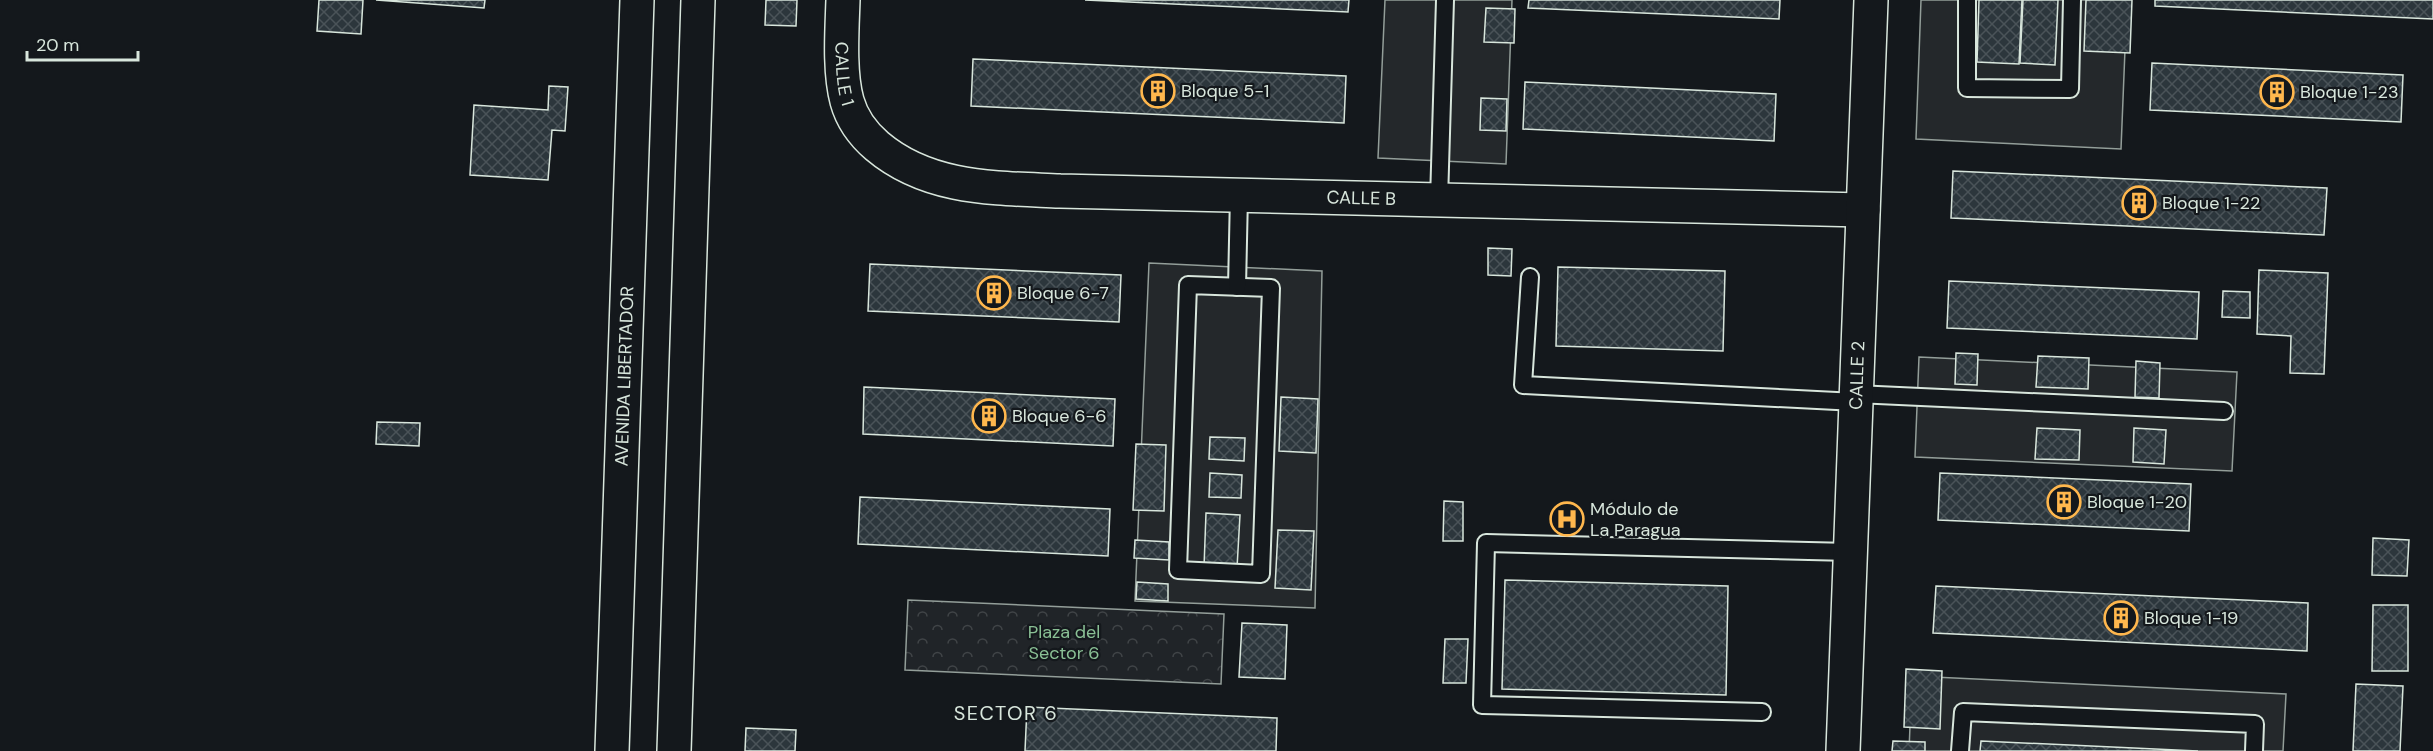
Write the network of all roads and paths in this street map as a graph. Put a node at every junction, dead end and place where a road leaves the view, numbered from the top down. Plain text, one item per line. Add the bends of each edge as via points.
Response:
1 (637, 0) edge
2 (698, 0) edge
3 (843, 0) edge
4 (1445, 0) edge
5 (1871, 0) edge
6 (1967, 0) edge
7 (2072, 0) edge
8 (870, 140) joint
9 (1239, 195) junction
10 (1439, 200) junction
11 (1863, 210) junction
12 (1530, 277) dead end
13 (1237, 287) junction
14 (1856, 398) junction
15 (2224, 411) dead end
16 (1850, 552) junction
17 (1762, 712) dead end
18 (612, 751) edge
19 (674, 751) edge
20 (1843, 751) edge
21 (1960, 751) edge
22 (2254, 751) edge

1 - 18 street, AVENIDA LIBERTADOR
2 - 19 street
3 - 8 street, CALLE 1 via 847,100 855,121
4 - 10 lane
5 - 11 street, CALLE 2
6 - 7 lane via 1967,87 2070,89
8 - 9 street, CALLE B via 911,168 939,180 976,187
9 - 10 street, CALLE B
9 - 13 lane
10 - 11 street, CALLE B
11 - 14 street, CALLE 2
12 - 14 lane via 1523,385
13 - 13 lane via 1271,288 1262,573 1178,570 1188,285
14 - 15 lane
14 - 16 street, CALLE 2
16 - 17 lane via 1486,543 1482,705
16 - 20 street, CALLE 2
21 - 22 lane via 1963,712 2255,724

